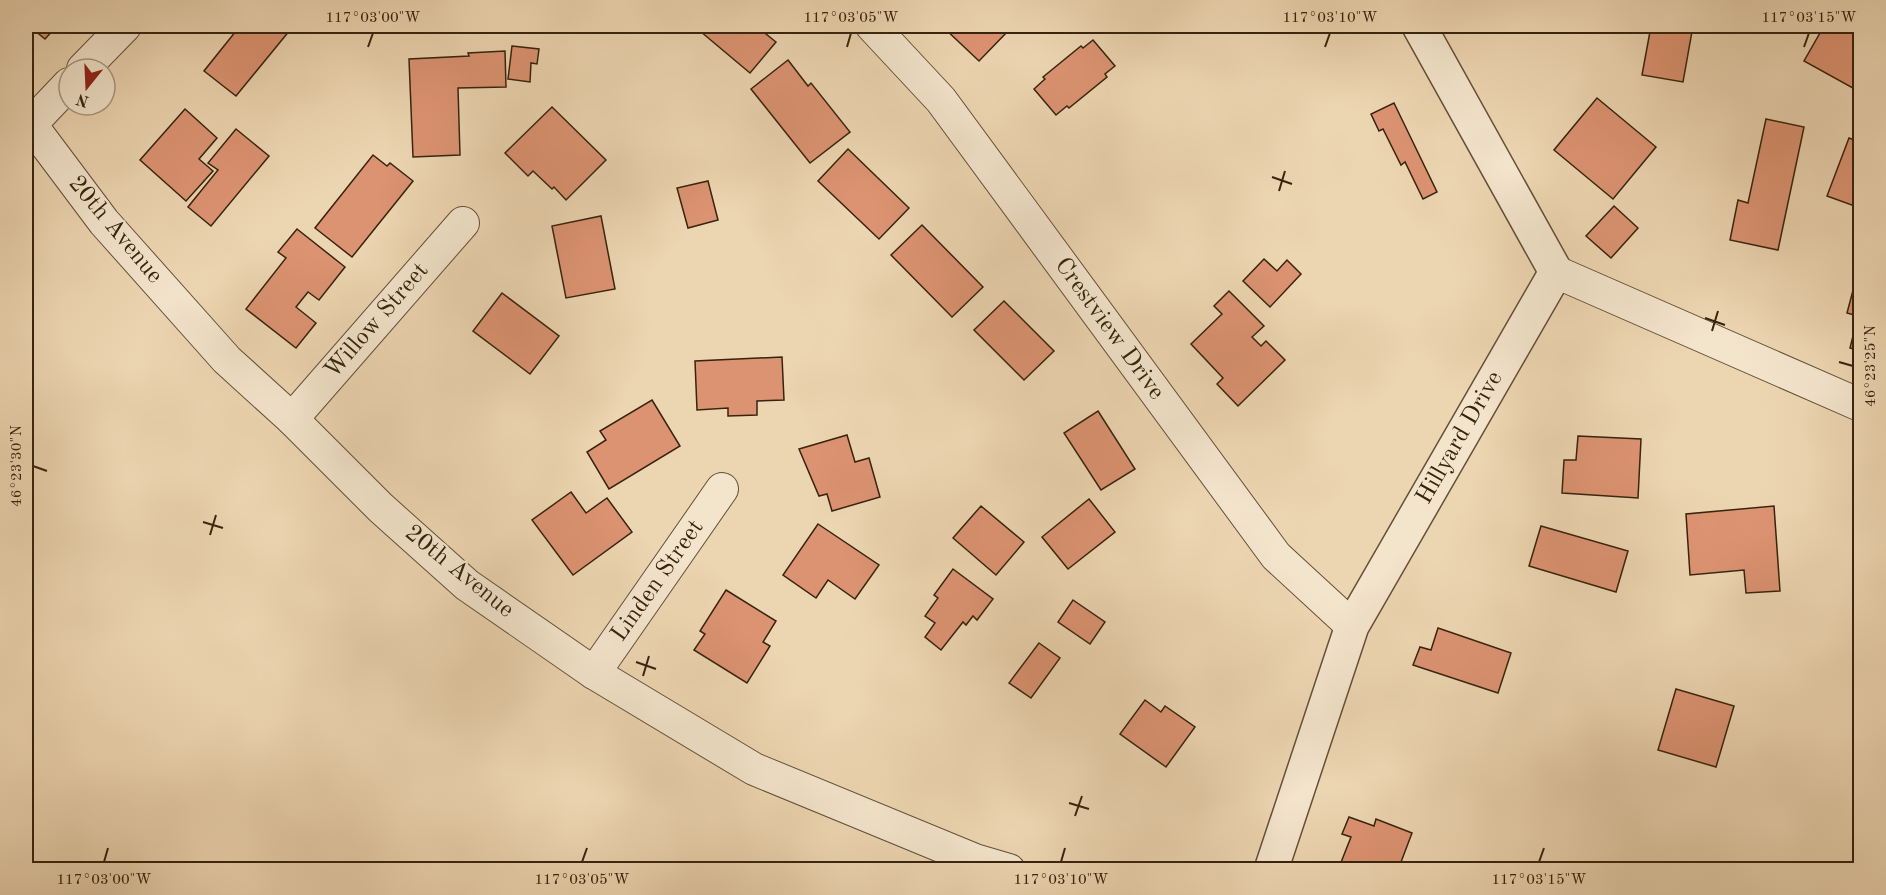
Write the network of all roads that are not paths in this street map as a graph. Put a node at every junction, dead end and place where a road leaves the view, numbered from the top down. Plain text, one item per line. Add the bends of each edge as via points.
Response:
1 (125, 26) edge
2 (872, 26) edge
3 (1419, 26) edge
4 (95, 57) edge
5 (57, 95) edge
6 (28, 121) edge
7 (463, 224) dead end
8 (1556, 272) junction
9 (1860, 405) edge
10 (292, 419) junction
11 (722, 489) dead end
12 (1352, 626) junction
13 (594, 673) junction
14 (1009, 870) edge
15 (1271, 870) edge

1 - 4 street
2 - 12 street, Crestview Drive via 941,100 1276,556
3 - 8 street
5 - 6 street
6 - 10 street, 20th Avenue via 104,222 227,360
7 - 10 street, Willow Street
8 - 9 street
8 - 12 street, Hillyard Drive
10 - 13 street, 20th Avenue via 381,508 467,585
11 - 13 street, Linden Street
12 - 15 street, Hillyard Drive
13 - 14 street, 20th Avenue via 754,769 975,860

